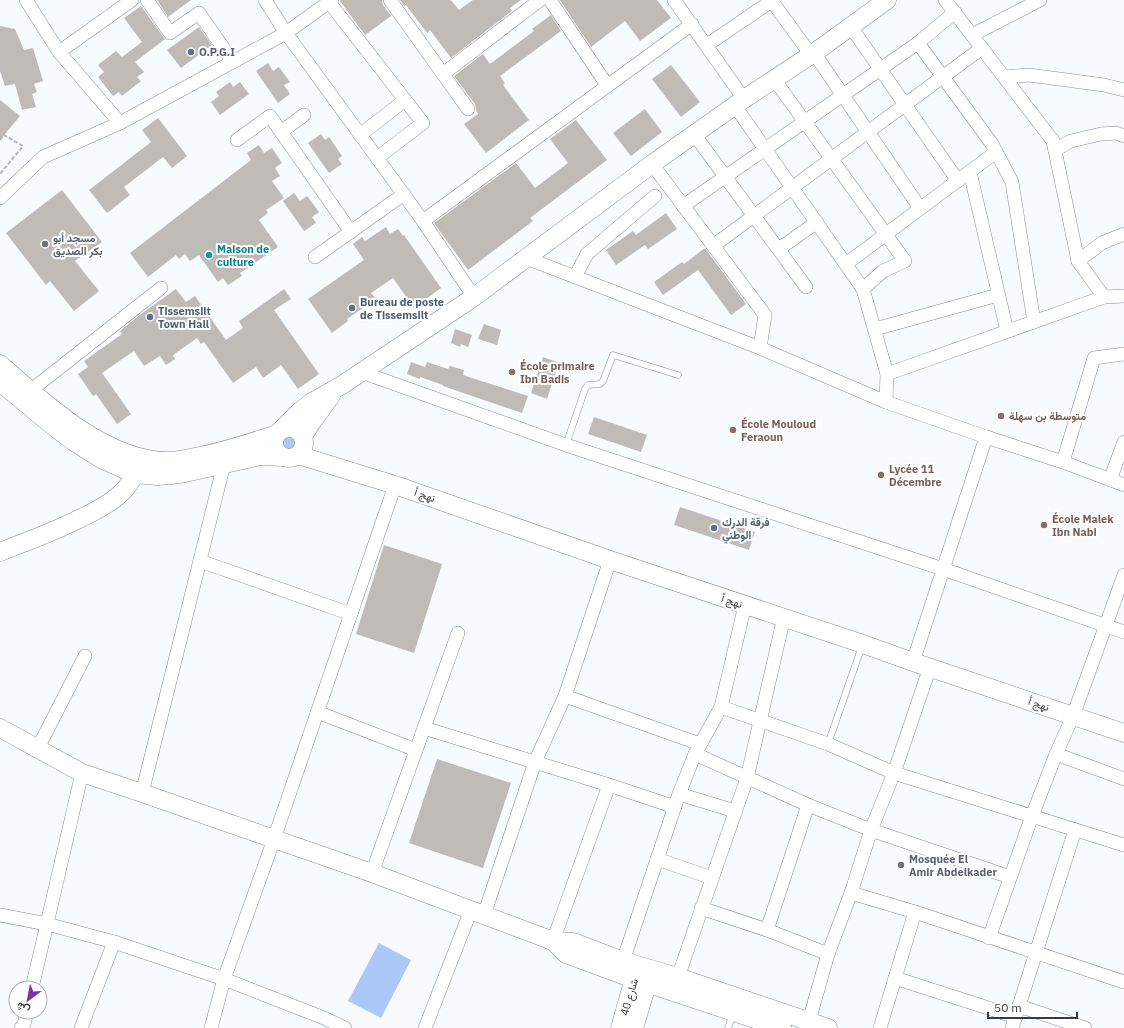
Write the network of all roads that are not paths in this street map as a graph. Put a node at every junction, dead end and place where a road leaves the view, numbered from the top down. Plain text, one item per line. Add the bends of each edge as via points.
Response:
1 (26, 0) edge
2 (132, 0) edge
3 (147, 0) edge
4 (265, 0) edge
5 (390, 0) edge
6 (540, 0) edge
7 (550, 0) edge
8 (772, 0) edge
9 (887, 0) edge
10 (945, 0) edge
11 (1040, 0) edge
12 (330, 1) edge
13 (679, 2) edge
14 (955, 12) junction
15 (692, 24) junction
16 (851, 27) junction
17 (286, 33) junction
18 (972, 35) junction
19 (918, 42) junction
20 (707, 45) junction
21 (982, 48) junction
22 (59, 52) junction
23 (812, 54) junction
24 (233, 62) junction
25 (880, 69) junction
26 (443, 74) junction
27 (943, 77) junction
28 (1004, 77) junction
29 (774, 79) junction
30 (608, 85) junction
31 (1124, 90) edge
32 (843, 95) junction
33 (405, 100) junction
34 (740, 102) junction
35 (905, 105) junction
36 (468, 109) dead end
37 (304, 115) dead end
38 (805, 122) junction
39 (120, 123) junction
40 (281, 132) junction
41 (868, 132) junction
42 (694, 134) junction
43 (360, 135) junction
44 (1124, 136) edge
45 (237, 140) dead end
46 (765, 149) junction
47 (1055, 150) junction
48 (996, 152) junction
49 (377, 158) junction
50 (831, 159) junction
51 (652, 164) junction
52 (970, 172) junction
53 (726, 177) junction
54 (958, 181) junction
55 (792, 188) junction
56 (404, 194) junction
57 (655, 196) dead end
58 (0, 198) edge
59 (683, 206) junction
60 (920, 208) junction
61 (754, 216) junction
62 (424, 221) junction
63 (817, 222) junction
64 (351, 232) junction
65 (885, 234) junction
66 (1124, 234) edge
67 (713, 246) junction
68 (779, 249) junction
69 (315, 257) dead end
70 (526, 258) junction
71 (1078, 260) junction
72 (846, 264) junction
73 (575, 277) junction
74 (806, 287) dead end
75 (161, 288) dead end
76 (864, 289) junction
77 (998, 295) junction
78 (1124, 296) edge
79 (474, 297) junction
80 (1104, 297) junction
81 (1034, 322) junction
82 (875, 329) junction
83 (1007, 332) junction
84 (760, 348) junction
85 (1124, 354) edge
86 (0, 364) edge
87 (361, 372) junction
88 (887, 374) junction
89 (678, 375) dead end
90 (0, 382) edge
91 (342, 384) junction
92 (30, 391) junction
93 (886, 402) junction
94 (280, 431) junction
95 (986, 437) junction
96 (300, 442) junction
97 (1124, 442) edge
98 (566, 445) junction
99 (140, 457) junction
100 (1063, 462) junction
101 (224, 464) junction
102 (340, 468) junction
103 (135, 474) junction
104 (1110, 480) junction
105 (395, 485) junction
106 (1124, 485) edge
107 (0, 552) edge
108 (610, 560) junction
109 (200, 561) junction
110 (943, 569) junction
111 (1124, 575) edge
112 (745, 605) junction
113 (351, 614) junction
114 (784, 617) junction
115 (1105, 626) junction
116 (1124, 632) edge
117 (458, 633) dead end
118 (863, 644) junction
119 (85, 656) dead end
120 (913, 662) junction
121 (930, 667) junction
122 (564, 696) junction
123 (721, 707) junction
124 (317, 712) junction
125 (1073, 716) junction
126 (760, 721) junction
127 (0, 728) edge
128 (424, 728) junction
129 (1124, 732) edge
130 (828, 744) junction
131 (38, 748) junction
132 (698, 749) junction
133 (416, 750) junction
134 (1056, 754) junction
135 (535, 762) junction
136 (82, 773) junction
137 (894, 773) junction
138 (747, 778) junction
139 (1124, 778) edge
140 (609, 785) junction
141 (142, 793) junction
142 (679, 794) junction
143 (808, 805) junction
144 (674, 807) junction
145 (735, 811) junction
146 (1032, 816) junction
147 (871, 830) junction
148 (1075, 830) junction
149 (274, 839) junction
150 (1124, 845) edge
151 (657, 859) junction
152 (372, 873) junction
153 (1010, 877) junction
154 (712, 878) junction
155 (851, 893) junction
156 (701, 908) junction
157 (915, 912) junction
158 (478, 913) junction
159 (0, 915) edge
160 (47, 924) junction
161 (767, 930) junction
162 (989, 938) junction
163 (553, 941) junction
164 (114, 942) junction
165 (1036, 953) junction
166 (828, 954) junction
167 (639, 972) junction
168 (678, 977) junction
169 (895, 978) junction
170 (224, 979) junction
171 (34, 980) edge
172 (1124, 982) edge
173 (1016, 1017) edge
174 (731, 1020) edge
175 (321, 1023) edge
176 (808, 1025) edge
177 (82, 1028) edge
178 (211, 1028) edge
179 (345, 1028) edge
180 (425, 1028) edge
181 (620, 1028) edge
182 (634, 1028) edge
183 (782, 1028) edge
184 (828, 1028) edge
185 (880, 1028) edge
186 (1085, 1028) edge

1 - 22 street
2 - 22 street
3 - 24 street via 170,33 199,12
4 - 17 street
5 - 26 street
6 - 26 street
7 - 30 street
8 - 20 street
8 - 23 street
9 - 16 main road
10 - 14 street
11 - 18 street
12 - 17 street
12 - 33 street
13 - 15 street
14 - 18 street
14 - 19 street
15 - 20 street
15 - 30 street
16 - 23 main road
16 - 25 street
17 - 24 street
17 - 43 street
18 - 21 street
19 - 25 street
19 - 27 street
20 - 34 street
21 - 27 street
21 - 28 street
22 - 39 street
23 - 29 main road
23 - 32 street
24 - 39 street
25 - 32 street
25 - 35 street
26 - 36 street
27 - 35 street
27 - 48 street
28 - 31 street via 1035,75
28 - 47 street via 1053,141
29 - 34 main road
29 - 38 street
30 - 62 street
32 - 38 street
32 - 41 street
33 - 43 street
33 - 49 street via 423,123
34 - 42 main road
34 - 46 street
35 - 41 street
35 - 54 street
37 - 40 street
38 - 46 street
38 - 50 street
39 - 58 street via 43,157
40 - 45 street via 270,116
40 - 64 street
41 - 50 street
41 - 60 street
42 - 51 main road
42 - 53 street
43 - 49 street
44 - 47 street via 1116,133 1101,134 1071,141
46 - 53 street
46 - 55 street
47 - 71 street
48 - 52 street
48 - 81 street via 1012,182
49 - 56 street
50 - 55 street
50 - 65 street
51 - 59 street
51 - 70 main road
52 - 54 street
52 - 77 street
53 - 59 street
53 - 61 street
54 - 60 street
55 - 61 street
55 - 63 street
56 - 62 street
56 - 64 street
57 - 73 street via 586,254
59 - 67 street
60 - 65 street
61 - 67 street
61 - 68 street
62 - 79 street
63 - 68 street
63 - 72 street
64 - 69 street
65 - 72 street
65 - 76 street via 905,261 883,271
66 - 71 street via 1102,243
67 - 84 street via 765,315
68 - 74 street
70 - 73 street
70 - 79 main road
71 - 80 street
72 - 76 street
73 - 84 street
75 - 92 street
76 - 82 street
77 - 82 street
77 - 83 street
78 - 80 street
79 - 87 main road
80 - 81 street
81 - 83 street
82 - 88 street
83 - 88 street
84 - 93 street
85 - 100 street via 1094,358
86 - 92 main road
87 - 91 main road
87 - 98 street
88 - 93 street
89 - 98 lane via 613,355 603,381 585,388
90 - 103 main road via 74,442 101,459
91 - 94 main road via 312,402
91 - 96 main road via 327,401
92 - 99 main road via 91,436 115,449
93 - 95 street
94 - 96 main road via 293,428 300,433
94 - 96 main road via 274,438 274,447 279,454
94 - 99 main road via 222,452 180,460
95 - 100 street
95 - 110 street
96 - 101 main road via 260,456
96 - 102 main road, نهج أ
96 - 102 main road, نهج أ
97 - 104 street
98 - 110 street
99 - 103 main road
100 - 104 street
101 - 103 main road via 171,475
101 - 109 street
102 - 105 main road, نهج أ
103 - 107 main road via 126,488 103,507 70,524
104 - 106 street
105 - 108 main road, نهج أ
105 - 113 street
108 - 112 main road, نهج أ
108 - 122 street
109 - 113 street
109 - 141 street
110 - 115 street
110 - 120 street
111 - 115 street
112 - 114 main road, نهج أ
112 - 123 street
113 - 124 street
114 - 118 main road, نهج أ
114 - 126 street
115 - 116 street
115 - 125 street
117 - 128 street
118 - 120 main road, نهج أ
118 - 130 lane
119 - 131 street
120 - 121 main road, نهج أ
121 - 125 main road, نهج أ
121 - 137 street
122 - 132 street
122 - 135 street
123 - 126 street
123 - 132 street
124 - 133 street
124 - 149 street
125 - 129 main road, نهج أ
125 - 134 street
126 - 130 street
126 - 138 street
127 - 131 main road
128 - 133 street
128 - 135 street
130 - 137 street
131 - 136 main road
132 - 138 street
132 - 142 street
133 - 152 street
134 - 139 street
134 - 146 street
135 - 140 street
135 - 158 street
136 - 141 main road
136 - 160 street
137 - 146 street
137 - 147 street
138 - 143 street
138 - 145 street
140 - 144 street
140 - 163 street
141 - 149 main road
142 - 144 street
142 - 145 street
143 - 147 street
143 - 161 street
144 - 151 street
145 - 154 street
146 - 148 street
146 - 153 street
147 - 153 street
147 - 155 street
148 - 150 street
148 - 165 street
149 - 152 main road
149 - 170 street
151 - 154 street
151 - 167 street
152 - 158 main road
153 - 162 street
154 - 156 street
155 - 157 street
155 - 166 street
156 - 161 street
156 - 168 street
157 - 162 street
157 - 169 street
158 - 163 main road
158 - 180 street
159 - 160 street
160 - 164 street
160 - 171 street
161 - 166 street
162 - 165 street
163 - 167 main road via 573,942
164 - 170 street
164 - 177 street
165 - 172 street
165 - 173 street
166 - 176 street
167 - 168 main road
167 - 174 main road
167 - 181 main road, شارع 40
167 - 182 main road, شارع 40
168 - 176 main road
169 - 173 street
169 - 185 street
170 - 175 street
170 - 178 street
173 - 186 street
174 - 183 main road
175 - 179 street
176 - 184 main road

